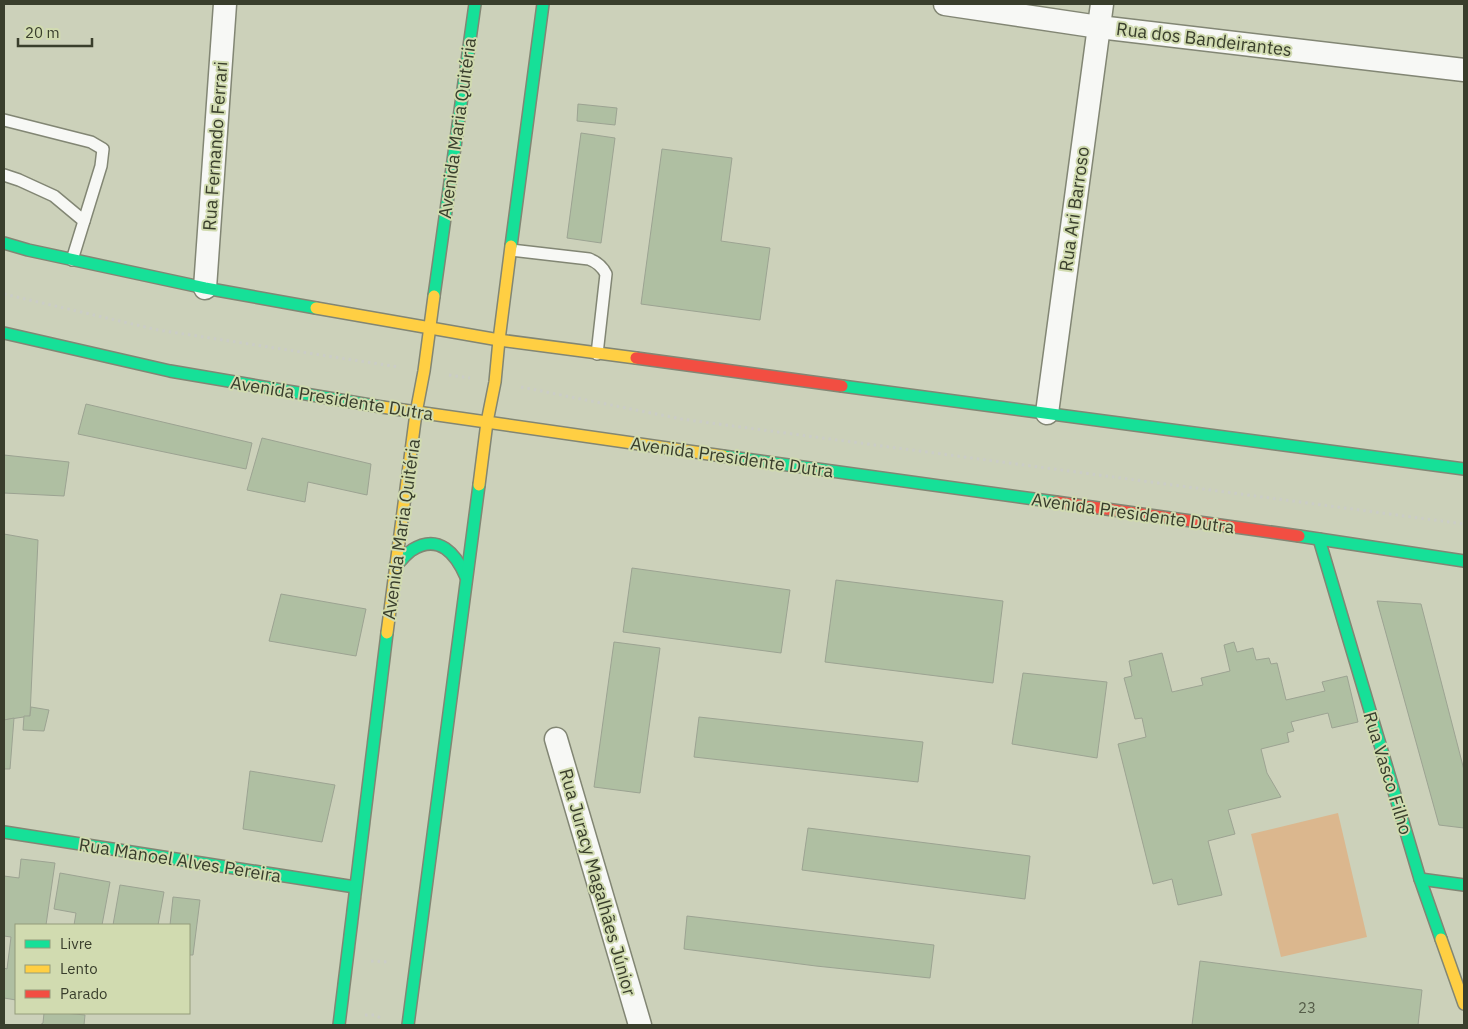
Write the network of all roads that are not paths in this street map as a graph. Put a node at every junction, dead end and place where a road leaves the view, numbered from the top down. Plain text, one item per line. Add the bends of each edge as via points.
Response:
1 (225, 4) edge
2 (475, 4) edge
3 (543, 4) edge
4 (945, 4) edge
5 (1102, 4) edge
6 (1099, 27) junction
7 (1464, 70) edge
8 (4, 120) edge
9 (4, 175) edge
10 (84, 221) junction
11 (4, 242) edge
12 (511, 250) junction
13 (72, 260) junction
14 (205, 288) junction
15 (429, 328) junction
16 (4, 333) edge
17 (499, 340) junction
18 (597, 354) junction
19 (416, 413) junction
20 (1047, 413) junction
21 (487, 422) junction
22 (1464, 469) edge
23 (1318, 539) junction
24 (1458, 560) edge
25 (395, 566) junction
26 (1464, 574) edge
27 (466, 577) junction
28 (556, 739) dead end
29 (4, 832) edge
30 (1420, 879) junction
31 (1464, 885) edge
32 (355, 887) junction
33 (1444, 944) junction
34 (1457, 945) dead end
35 (1464, 1004) edge
36 (339, 1025) edge
37 (408, 1025) edge
38 (640, 1025) edge

1 - 14 street, Rua Fernando Ferrari
2 - 15 main road, Avenida Maria Quitéria
3 - 12 main road
4 - 6 street, Rua dos Bandeirantes
5 - 6 street, Rua Ari Barroso
6 - 7 street, Rua dos Bandeirantes
6 - 20 street, Rua Ari Barroso
8 - 10 lane via 91,142 103,149
9 - 10 lane via 54,196
10 - 13 lane
11 - 13 main road
12 - 17 main road
12 - 18 lane via 589,259 603,268 606,274
13 - 14 main road
14 - 15 main road
15 - 17 main road
15 - 19 main road, Avenida Maria Quitéria
16 - 19 main road, Avenida Presidente Dutra via 170,371
17 - 18 main road
17 - 21 main road
18 - 20 main road
19 - 21 main road, Avenida Presidente Dutra
19 - 25 main road, Avenida Maria Quitéria
20 - 22 main road
21 - 23 main road, Avenida Presidente Dutra
21 - 27 main road
23 - 24 main road, Avenida Presidente Dutra
23 - 30 main road, Rua Vasco Filho
24 - 26 lane
25 - 27 main road via 412,550 433,543 447,547
25 - 32 main road, Avenida Maria Quitéria
27 - 37 main road
28 - 38 street, Rua Juracy Magalhães Júnior
29 - 32 main road, Rua Manoel Alves Pereira
30 - 31 main road
30 - 33 main road, Rua Vasco Filho
32 - 36 main road, Avenida Maria Quitéria
33 - 34 main road
33 - 35 main road, Rua Vasco Filho

